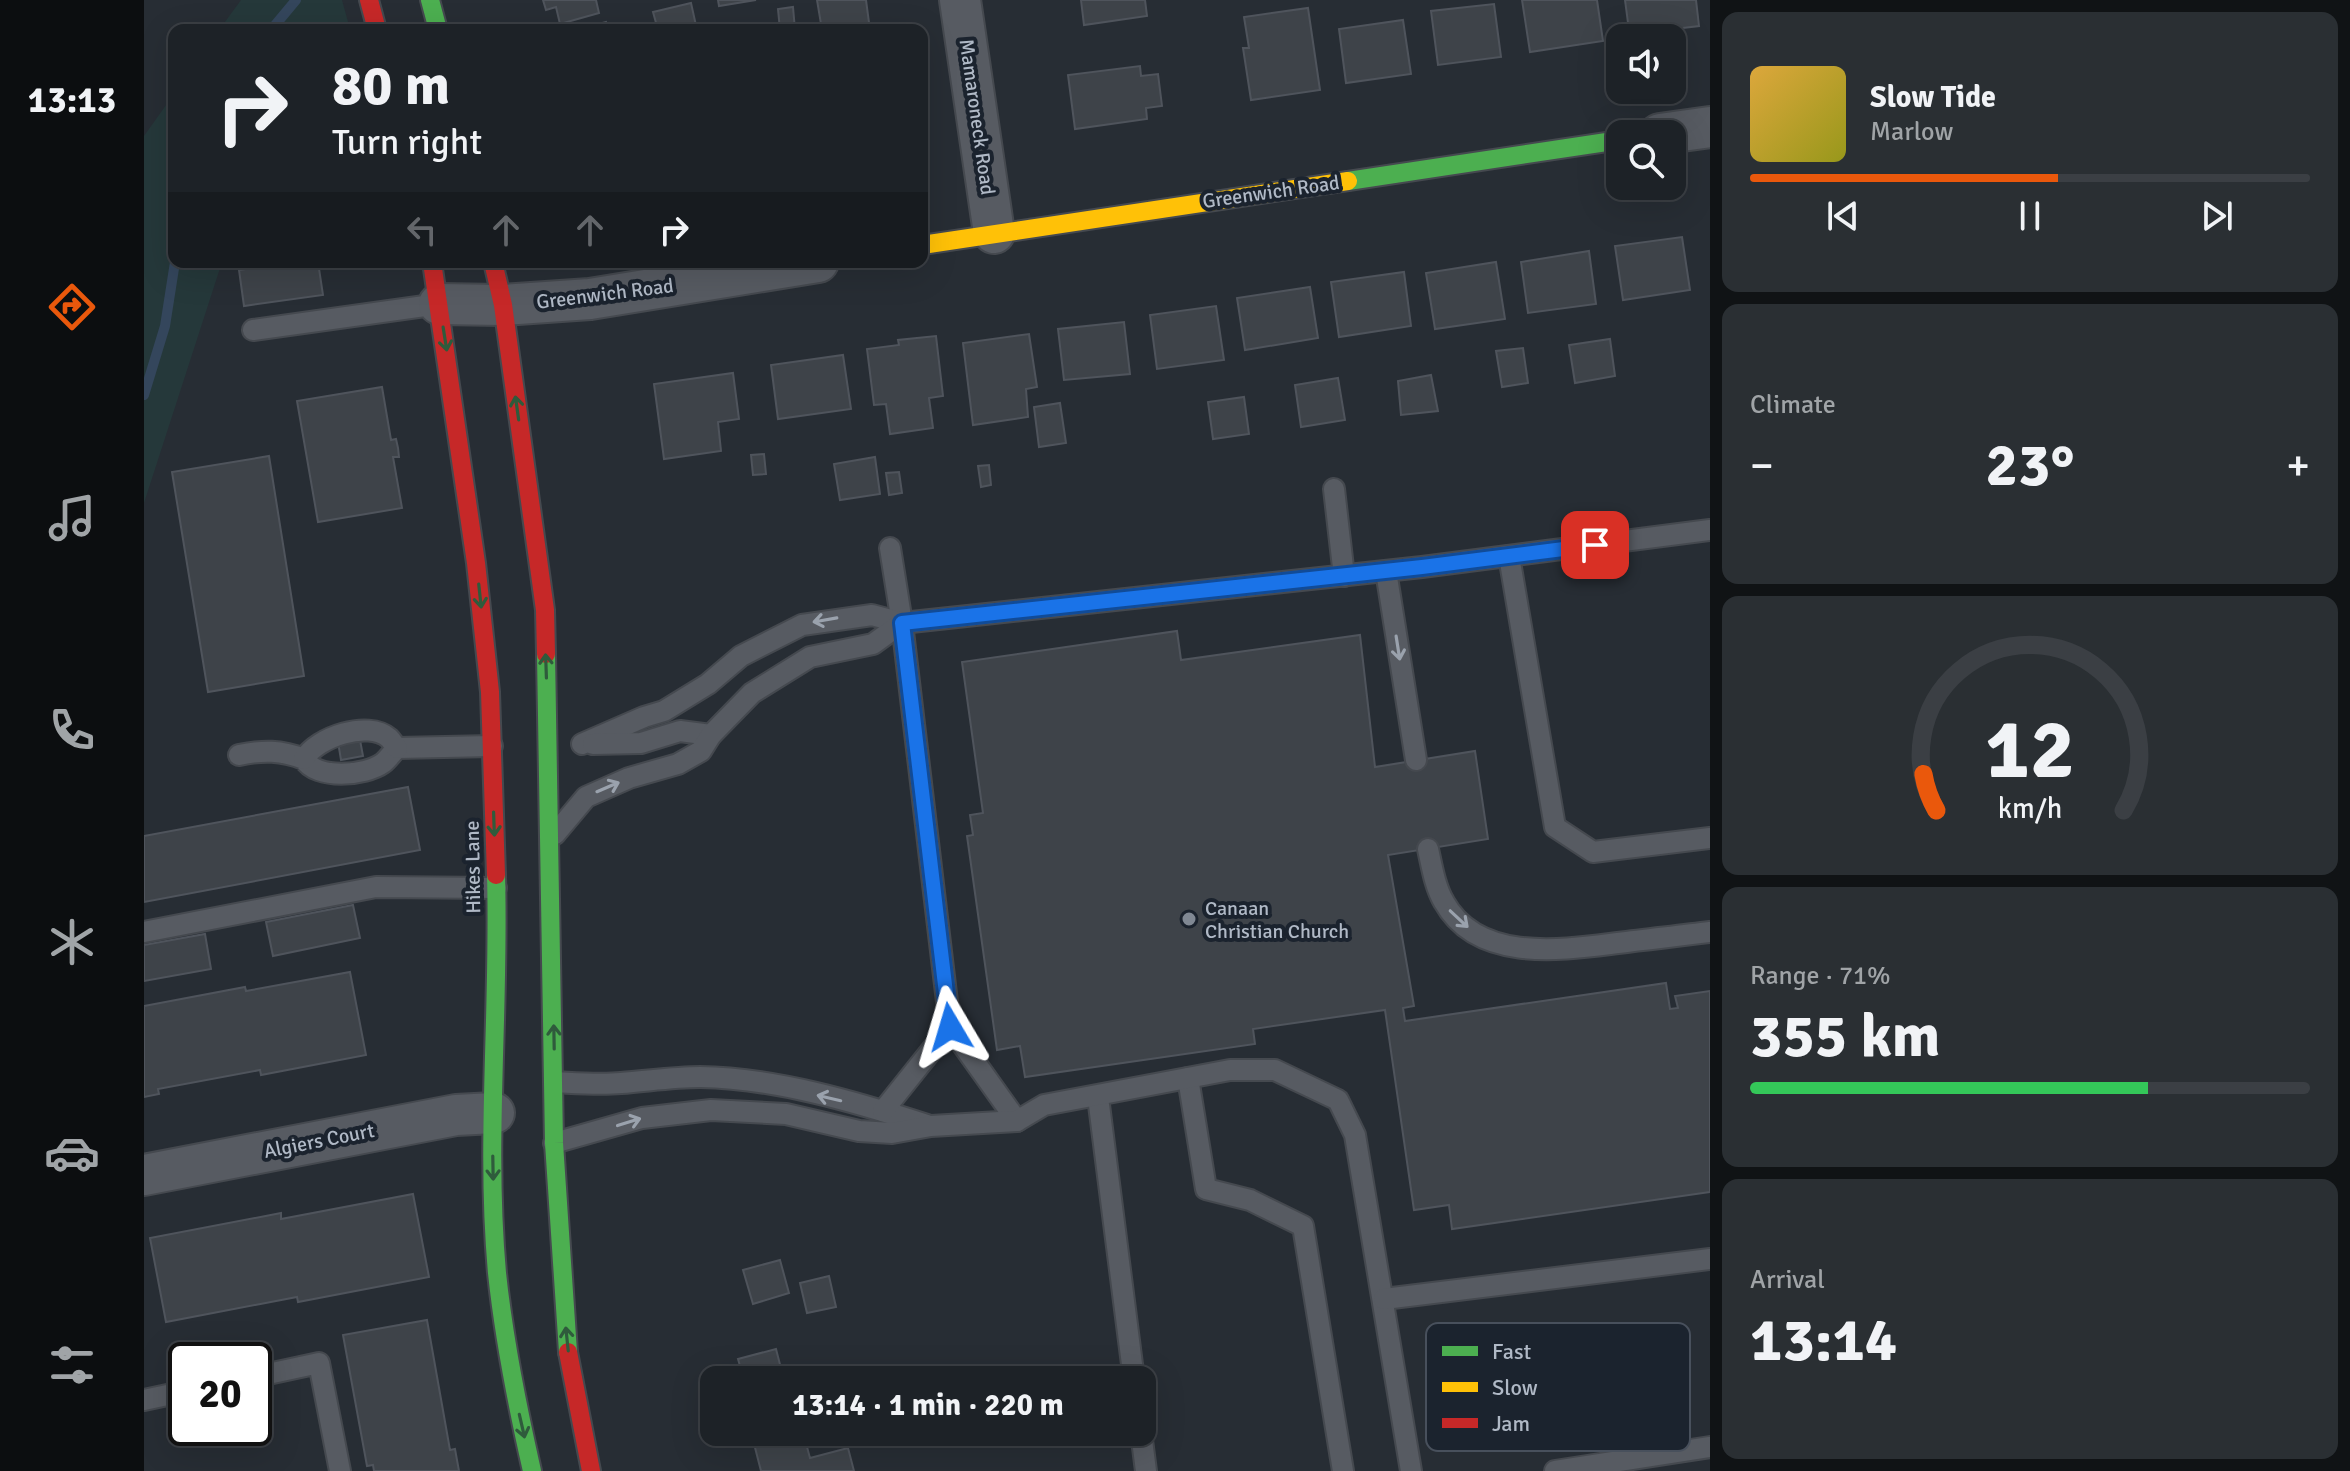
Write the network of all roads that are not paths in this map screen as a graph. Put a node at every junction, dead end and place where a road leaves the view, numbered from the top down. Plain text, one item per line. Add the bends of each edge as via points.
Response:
1 (369, 0) edge
2 (430, 0) edge
3 (960, 0) edge
4 (375, 24) edge
5 (436, 24) edge
6 (1710, 127) edge
7 (1686, 130) edge
8 (1606, 142) edge
9 (994, 233) junction
10 (928, 244) edge
11 (433, 268) edge
12 (494, 268) edge
13 (781, 268) edge
14 (439, 304) junction
15 (503, 305) junction
16 (253, 330) dead end
17 (1334, 489) dead end
18 (1710, 530) edge
19 (890, 548) dead end
20 (1509, 556) junction
21 (1386, 571) junction
22 (1344, 576) junction
23 (902, 623) junction
24 (711, 735) junction
25 (549, 744) junction
26 (582, 744) junction
27 (492, 746) junction
28 (397, 748) junction
29 (239, 755) dead end
30 (304, 759) junction
31 (1416, 760) dead end
32 (1710, 838) edge
33 (551, 839) junction
34 (1428, 849) dead end
35 (496, 888) junction
36 (144, 932) edge
37 (1710, 932) edge
38 (950, 1027) junction
39 (1188, 1078) junction
40 (554, 1082) junction
41 (1098, 1097) junction
42 (883, 1111) junction
43 (494, 1113) junction
44 (1017, 1121) junction
45 (931, 1126) junction
46 (554, 1143) junction
47 (144, 1175) edge
48 (1710, 1259) edge
49 (1384, 1299) junction
50 (1132, 1366) edge
51 (272, 1373) edge
52 (168, 1395) edge
53 (144, 1400) edge
54 (1143, 1446) edge
55 (1710, 1447) edge
56 (1690, 1450) edge
57 (1684, 1451) edge
58 (340, 1471) edge
59 (532, 1471) edge
60 (591, 1471) edge
61 (1146, 1471) edge
62 (1343, 1471) edge
63 (1411, 1471) edge
64 (1555, 1471) edge

1 - 4 main road
2 - 5 main road
3 - 9 street, Mamaroneck Road
6 - 7 street
8 - 9 main road, Greenwich Road
9 - 10 main road, Greenwich Road
11 - 14 main road, Hikes Lane
12 - 15 main road
13 - 15 street, Greenwich Road via 590,299
14 - 15 street, Greenwich Road
14 - 16 lane
14 -> 27 main road, Hikes Lane via 476,563
25 -> 15 main road via 545,610
17 - 22 lane
18 - 20 lane
19 - 23 lane
20 - 21 lane
20 - 32 lane via 1555,827 1593,852
21 - 22 lane
21 -> 31 lane
22 - 23 lane
23 - 24 lane via 873,644 810,657 752,693
23 -> 26 lane via 872,615 802,625 741,656 664,711
23 - 38 lane
24 - 26 lane via 680,731 641,743
33 -> 24 lane via 586,797 678,764 701,751
25 - 26 lane
25 - 33 main road
27 - 28 lane
27 -> 35 main road, Hikes Lane
28 - 30 lane via 381,764 348,772 317,771
28 - 30 lane via 378,733 345,733 324,739
29 - 30 lane via 266,750
40 -> 33 main road
34 -> 37 lane via 1443,902 1456,919 1509,946 1570,949
35 - 36 lane via 376,887
35 - 43 main road, Hikes Lane
38 - 42 lane
38 - 44 lane
39 - 41 lane
39 - 49 lane via 1230,1070 1275,1070 1338,1100 1355,1135
39 - 62 lane via 1206,1189 1250,1200 1303,1226
42 -> 40 lane via 759,1082 704,1077 620,1084
40 - 46 main road
41 - 44 lane via 1044,1105
41 - 50 lane
42 - 45 lane
43 - 47 street, Algiers Court via 456,1115
43 -> 59 main road, Hikes Lane via 497,1271 511,1379
44 - 45 lane
46 -> 45 lane via 642,1118 711,1110 786,1114 859,1131 892,1133
60 -> 46 main road via 569,1364
48 - 49 lane
49 - 63 lane
51 - 58 lane via 319,1363
52 - 53 lane
54 - 61 lane
55 - 56 lane
57 - 64 lane

